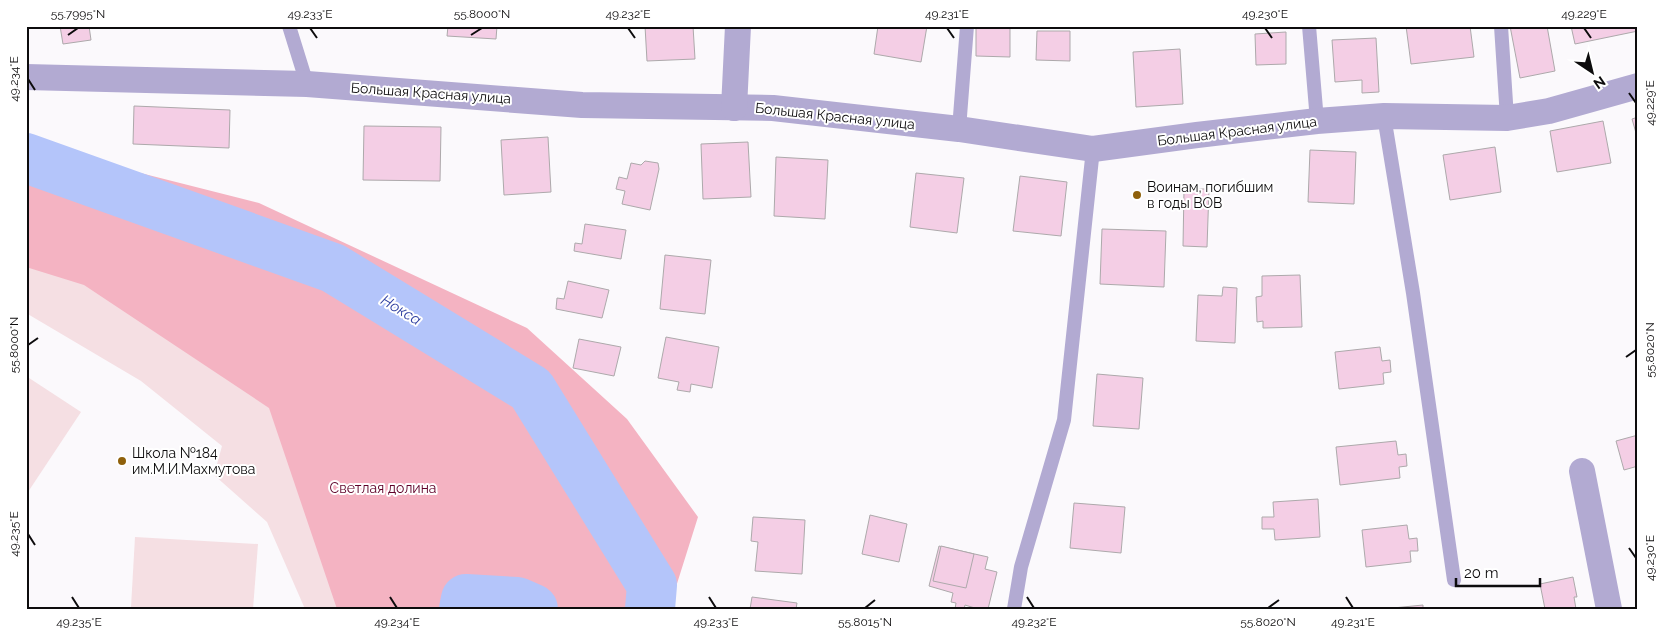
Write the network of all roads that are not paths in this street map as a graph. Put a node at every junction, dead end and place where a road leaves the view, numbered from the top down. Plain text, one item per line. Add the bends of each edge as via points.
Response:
1 (289, 26) edge
2 (738, 26) edge
3 (967, 26) edge
4 (1309, 26) edge
5 (1501, 26) edge
6 (26, 77) edge
7 (307, 84) junction
8 (1638, 86) edge
9 (734, 108) junction
10 (1384, 116) junction
11 (1507, 118) junction
12 (1317, 121) junction
13 (959, 129) junction
14 (1093, 149) junction
15 (1582, 471) dead end
16 (1454, 580) dead end
17 (1014, 609) edge
18 (1608, 609) edge

1 - 7 lane
2 - 9 street
3 - 13 lane
4 - 12 lane
5 - 11 lane
6 - 7 street, Большая Красная улица
7 - 9 street, Большая Красная улица via 582,105
8 - 11 street, Большая Красная улица via 1549,111
9 - 13 street, Большая Красная улица via 773,108
10 - 11 street, Большая Красная улица
10 - 12 street, Большая Красная улица
10 - 16 lane
12 - 14 street, Большая Красная улица
13 - 14 street, Большая Красная улица
14 - 17 lane via 1064,420 1021,567
15 - 18 street

